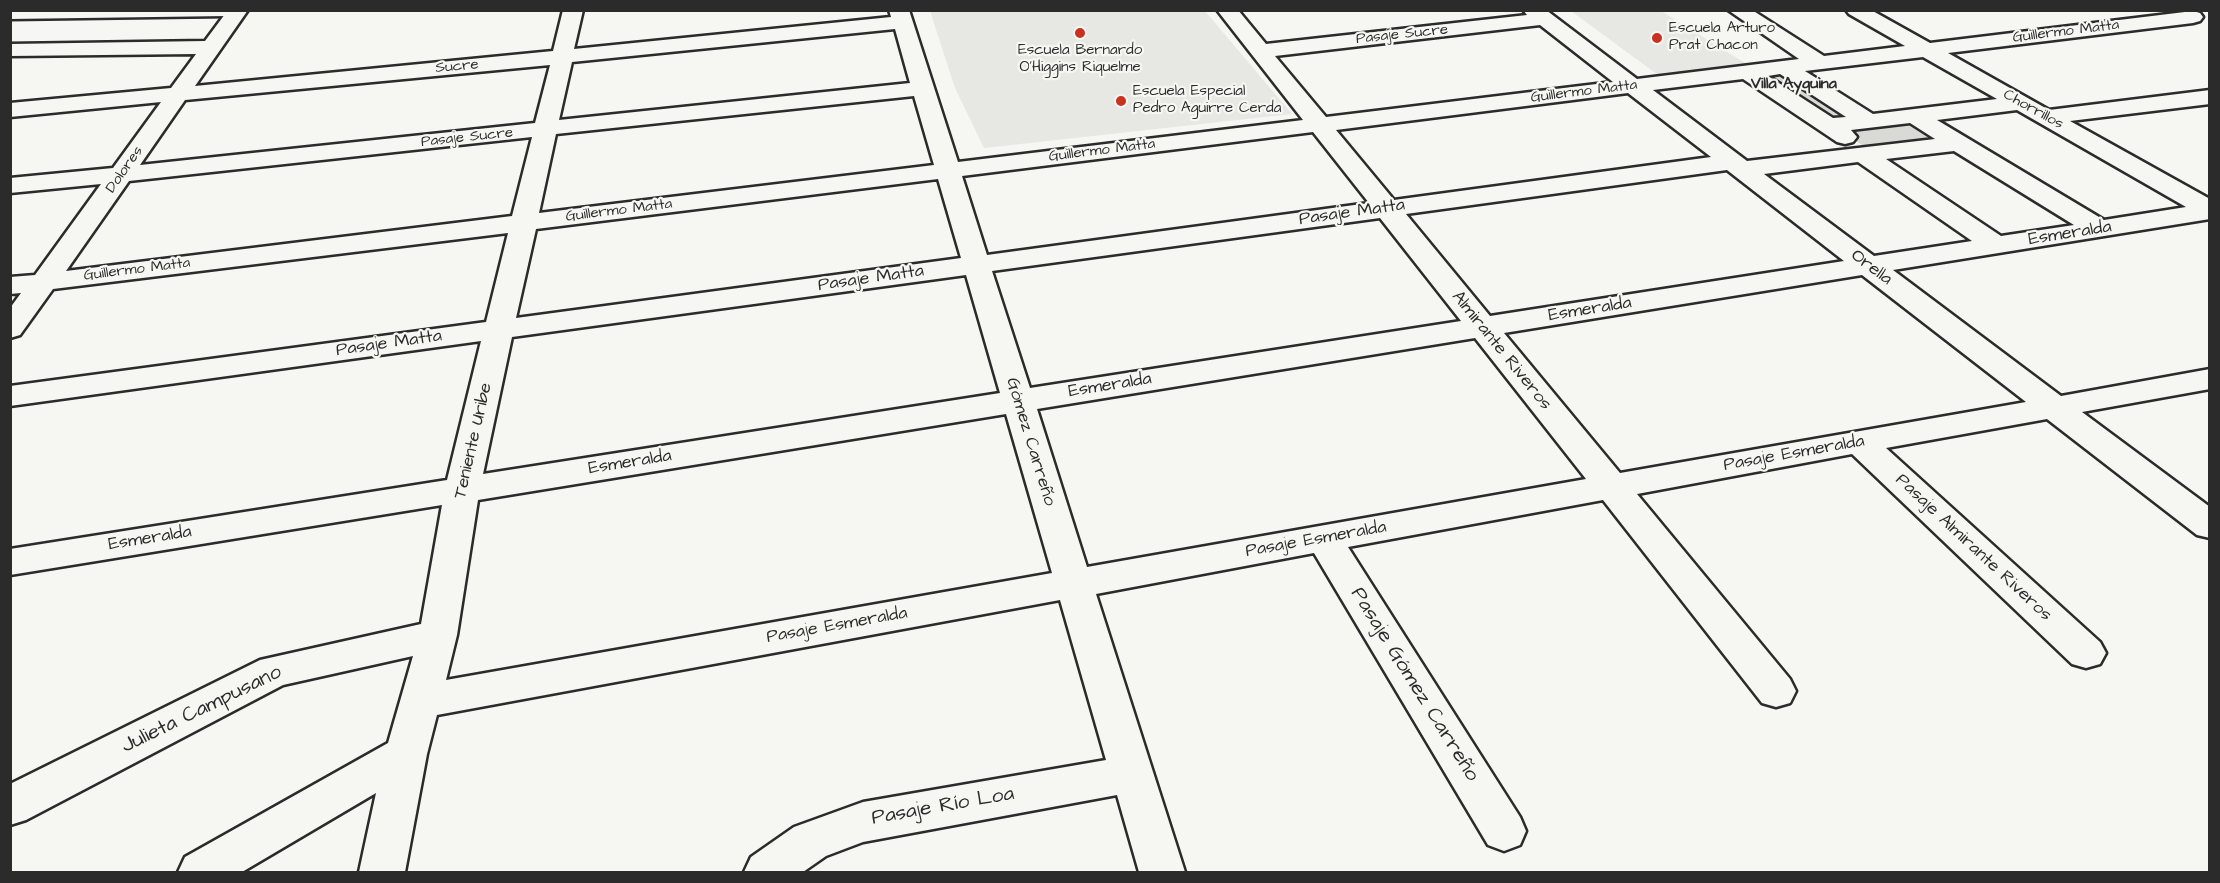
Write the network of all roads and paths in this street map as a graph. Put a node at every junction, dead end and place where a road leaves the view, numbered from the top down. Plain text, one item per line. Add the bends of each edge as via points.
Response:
1 (227, 10) edge
2 (238, 10) edge
3 (573, 10) edge
4 (1227, 10) edge
5 (1738, 10) edge
6 (1856, 10) edge
7 (10, 13) edge
8 (1539, 15) edge
9 (901, 16) edge
10 (2199, 19) edge
11 (211, 47) junction
12 (10, 50) edge
13 (1926, 50) junction
14 (1260, 51) junction
15 (562, 57) junction
16 (1820, 63) junction
17 (1783, 67) junction
18 (1747, 72) junction
19 (1632, 86) junction
20 (923, 88) junction
21 (179, 93) junction
22 (2210, 97) edge
23 (2021, 103) junction
24 (10, 110) edge
25 (1914, 116) junction
26 (2047, 117) junction
27 (1869, 121) junction
28 (1319, 124) junction
29 (1828, 126) junction
30 (545, 130) junction
31 (1958, 143) junction
32 (1865, 154) junction
33 (1736, 165) junction
34 (948, 170) junction
35 (122, 174) junction
36 (10, 186) edge
37 (1387, 208) junction
38 (2210, 210) edge
39 (524, 222) junction
40 (2100, 229) junction
41 (1996, 245) junction
42 (976, 264) junction
43 (1868, 266) junction
44 (45, 281) junction
45 (10, 286) edge
46 (1482, 327) junction
47 (10, 329) edge
48 (499, 329) junction
49 (2210, 379) edge
50 (10, 396) edge
51 (1018, 401) junction
52 (2054, 408) junction
53 (1859, 442) junction
54 (1611, 487) junction
55 (462, 490) junction
56 (2210, 526) edge
57 (1324, 539) junction
58 (10, 562) edge
59 (1074, 584) junction
60 (438, 635) junction
61 (2086, 653) dead end
62 (1776, 691) dead end
63 (422, 701) junction
64 (406, 754) junction
65 (1132, 774) junction
66 (10, 806) edge
67 (1504, 831) dead end
68 (201, 873) edge
69 (382, 873) edge
70 (767, 873) edge
71 (1162, 873) edge

1 - 7 street
2 - 11 street, Dolores
3 - 15 street, Teniente Uribe
4 - 14 street, Almirante Riveros
5 - 16 street
6 - 13 street, Chorrillos
8 - 14 street, Pasaje Sucre
8 - 19 street, Orella
9 - 15 street, Sucre
9 - 20 street, Gómez Carreño
10 - 13 street, Guillermo Matta
11 - 12 street
11 - 21 street, Dolores
13 - 16 street, Guillermo Matta
13 - 23 street, Chorrillos
14 - 28 street, Almirante Riveros
15 - 21 street, Sucre
15 - 30 street, Teniente Uribe
16 - 17 street, Guillermo Matta
17 - 18 street, Guillermo Matta
17 - 27 street
18 - 19 street, Guillermo Matta
18 - 29 street
19 - 28 street, Guillermo Matta
19 - 33 street, Orella
20 - 30 street, Pasaje Sucre
20 - 34 street, Gómez Carreño
21 - 24 street, Sucre
21 - 35 street, Dolores
22 - 26 street
23 - 25 street
23 - 26 street, Chorrillos
25 - 27 street
25 - 31 street
26 - 38 street, Chorrillos
27 - 29 street
28 - 34 street, Guillermo Matta
28 - 37 street, Almirante Riveros
29 - 32 street
30 - 35 street, Pasaje Sucre
30 - 39 street, Teniente Uribe
31 - 32 street, Pasaje Matta
31 - 40 street
32 - 33 street, Pasaje Matta
32 - 41 street
33 - 37 street, Pasaje Matta
33 - 43 street, Orella
34 - 39 street, Guillermo Matta
34 - 42 street, Gómez Carreño
35 - 36 street, Pasaje Sucre
35 - 44 street, Dolores
37 - 42 street, Pasaje Matta
37 - 46 street, Almirante Riveros
38 - 40 street, Esmeralda
39 - 44 street, Guillermo Matta
39 - 48 street, Teniente Uribe
40 - 41 street, Esmeralda
41 - 43 street, Esmeralda
42 - 48 street, Pasaje Matta
42 - 51 street, Gómez Carreño
43 - 46 street, Esmeralda
43 - 52 street, Orella
44 - 45 street, Guillermo Matta
44 - 47 street, Dolores
46 - 51 street, Esmeralda
46 - 54 street, Almirante Riveros
48 - 50 street, Pasaje Matta
48 - 55 street, Teniente Uribe
49 - 52 street, Pasaje Esmeralda
51 - 55 street, Esmeralda
51 - 59 street, Gómez Carreño
52 - 53 street, Pasaje Esmeralda
52 - 56 street, Orella
53 - 54 street, Pasaje Esmeralda
53 - 61 street, Pasaje Almirante Riveros
54 - 57 street, Pasaje Esmeralda
54 - 62 street, Almirante Riveros
55 - 58 street, Esmeralda
55 - 60 street, Teniente Uribe
57 - 59 street, Pasaje Esmeralda
57 - 67 street, Pasaje Gómez Carreño
59 - 63 street, Pasaje Esmeralda
59 - 65 street, Gómez Carreño
60 - 63 street, Teniente Uribe
60 - 66 street, Julieta Campusano via 274,671
63 - 64 street, Teniente Uribe
64 - 68 street
64 - 69 street, Teniente Uribe
65 - 70 street, Pasaje Río Loa via 863,822 810,841
65 - 71 street, Gómez Carreño

